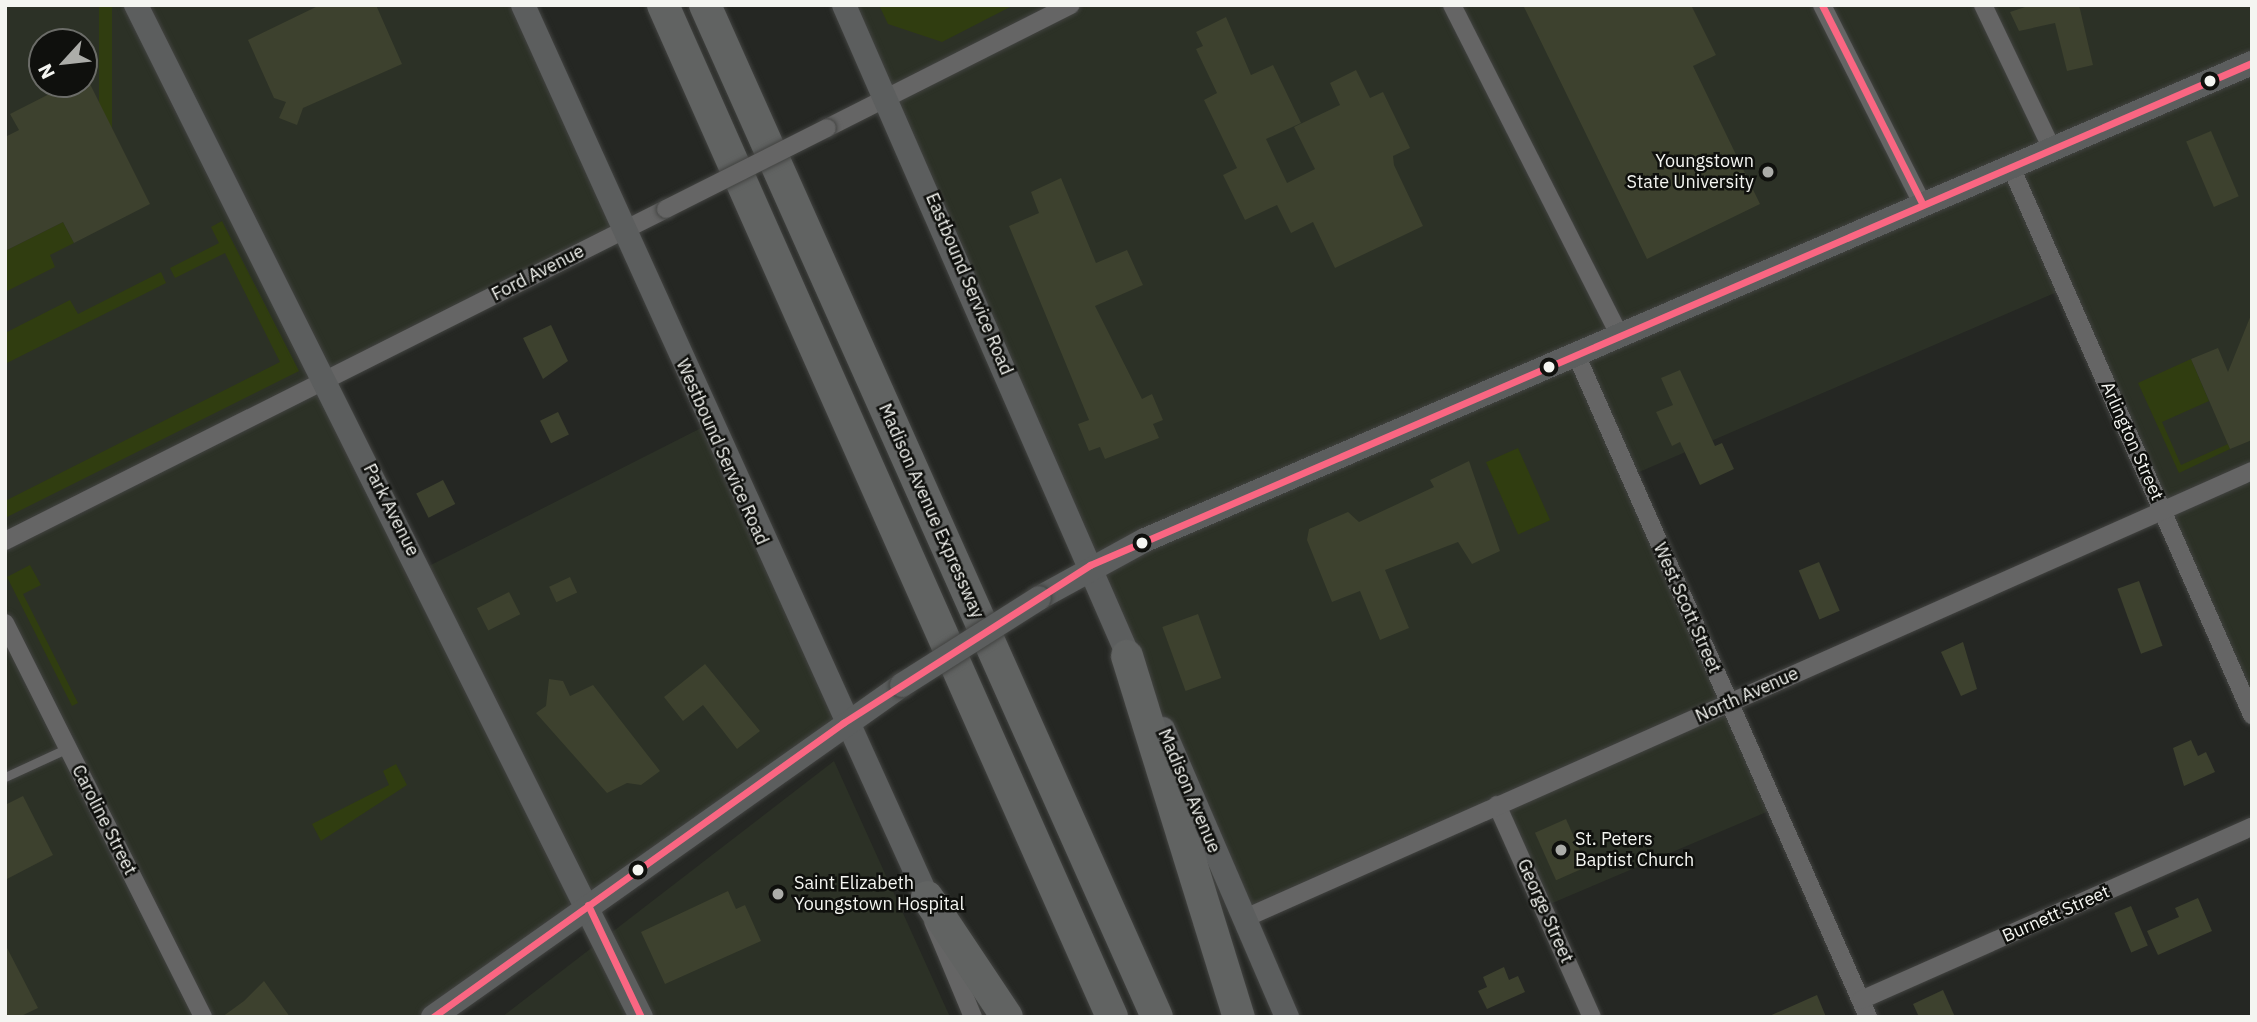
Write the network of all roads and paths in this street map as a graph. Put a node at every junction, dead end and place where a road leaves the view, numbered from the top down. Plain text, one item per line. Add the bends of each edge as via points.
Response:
1 (136, 5) edge
2 (523, 5) edge
3 (663, 5) edge
4 (705, 5) edge
5 (844, 5) edge
6 (1071, 5) edge
7 (1452, 5) edge
8 (1822, 5) edge
9 (1983, 5) edge
10 (2252, 64) edge
11 (889, 97) junction
12 (2052, 149) junction
13 (2011, 167) junction
14 (1923, 203) junction
15 (622, 230) junction
16 (1619, 334) junction
17 (1575, 352) junction
18 (326, 380) junction
19 (2252, 471) edge
20 (2162, 510) junction
21 (5, 541) edge
22 (1090, 565) junction
23 (5, 623) edge
24 (1128, 656) junction
25 (1729, 702) junction
26 (2252, 715) edge
27 (843, 723) junction
28 (68, 748) junction
29 (5, 777) edge
30 (1497, 805) junction
31 (2252, 827) edge
32 (927, 897) junction
33 (588, 905) junction
34 (1243, 919) junction
35 (1864, 1009) edge
36 (203, 1017) edge
37 (433, 1017) edge
38 (641, 1017) edge
39 (973, 1017) edge
40 (1007, 1017) edge
41 (1112, 1017) edge
42 (1157, 1017) edge
43 (1239, 1017) edge
44 (1287, 1017) edge
45 (1592, 1017) edge

1 - 18 main road, Park Avenue
2 - 15 main road, Westbound Service Road
3 - 41 highway
4 - 42 highway, Madison Avenue Expressway
5 - 11 main road, Eastbound Service Road
6 - 11 street, Ford Avenue
7 - 16 street
8 - 14 street
9 - 12 street
10 - 12 main road
11 - 15 street, Ford Avenue, bridge
11 - 22 main road, Eastbound Service Road
12 - 13 main road
13 - 14 main road
13 - 20 street, Arlington Street
14 - 16 main road
15 - 18 street, Ford Avenue
15 - 27 main road, Westbound Service Road
16 - 17 main road
17 - 22 main road
17 - 25 street, West Scott Street
18 - 21 street, Ford Avenue
18 - 33 main road, Park Avenue
19 - 20 street, North Avenue
20 - 25 street, North Avenue
20 - 26 street, Arlington Street
22 - 24 main road, Madison Avenue
22 - 27 main road, bridge
23 - 28 street, Caroline Street
24 - 34 main road, Madison Avenue
24 - 43 highway
25 - 30 street, North Avenue
25 - 35 street, West Scott Street
27 - 32 main road, Westbound Service Road
27 - 33 main road
28 - 29 lane
28 - 36 street, Caroline Street
30 - 34 street, North Avenue
30 - 45 street, George Street
31 - 35 street, Burnett Street
32 - 39 street via 939,946
32 - 40 highway
33 - 37 main road
33 - 38 main road, Park Avenue
34 - 44 main road, Madison Avenue

